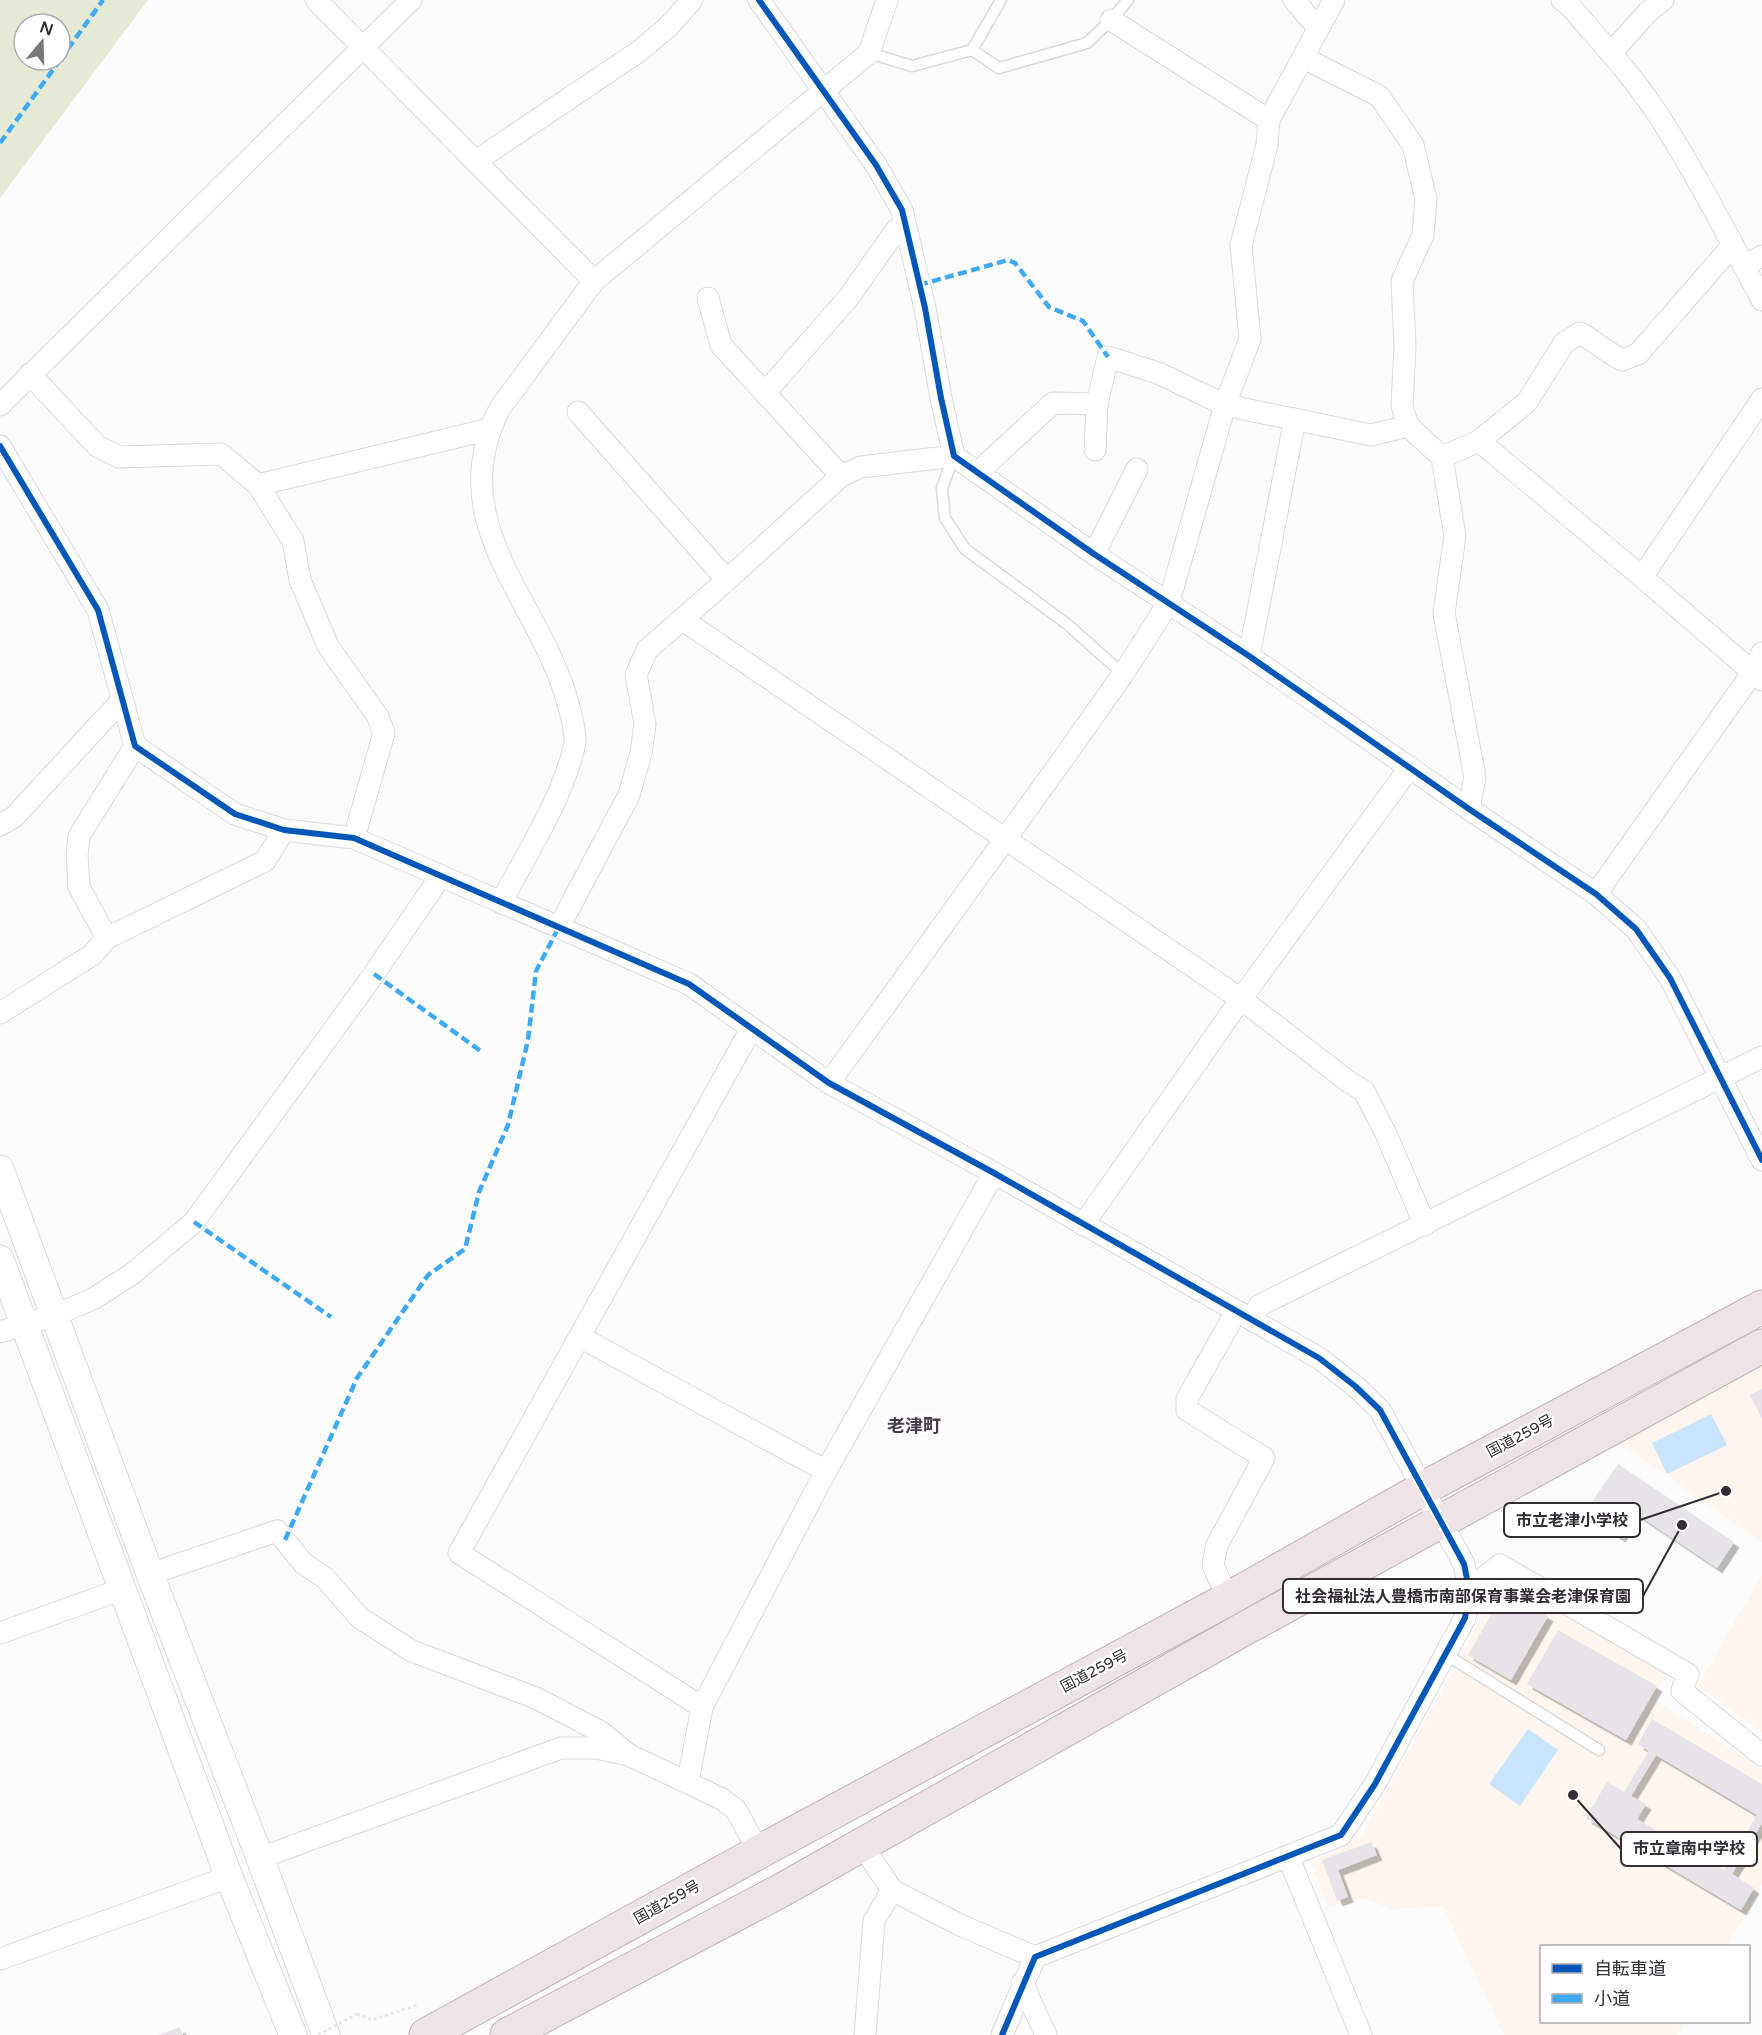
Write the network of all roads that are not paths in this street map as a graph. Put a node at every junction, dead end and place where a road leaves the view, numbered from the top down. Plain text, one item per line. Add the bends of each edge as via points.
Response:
1 (316, 0) edge
2 (411, 0) edge
3 (692, 0) edge
4 (759, 0) edge
5 (887, 0) edge
6 (1001, 0) edge
7 (1128, 0) edge
8 (1294, 0) edge
9 (1334, 0) edge
10 (1562, 0) edge
11 (1663, 0) edge
12 (1111, 20) junction
13 (1318, 28) junction
14 (364, 47) junction
15 (972, 50) junction
16 (869, 53) junction
17 (1611, 53) junction
18 (1304, 58) junction
19 (825, 91) junction
20 (1269, 120) junction
21 (476, 161) junction
22 (906, 227) junction
23 (1733, 245) junction
24 (1753, 261) edge
25 (594, 281) junction
26 (708, 298) dead end
27 (1762, 300) edge
28 (30, 374) junction
29 (765, 393) junction
30 (1762, 399) edge
31 (1097, 404) junction
32 (0, 405) edge
33 (1225, 405) junction
34 (578, 412) dead end
35 (1295, 419) junction
36 (1408, 426) junction
37 (489, 429) junction
38 (1479, 441) junction
39 (0, 446) edge
40 (1095, 450) dead end
41 (954, 456) junction
42 (1442, 457) junction
43 (1137, 469) dead end
44 (977, 473) junction
45 (841, 476) junction
46 (258, 485) junction
47 (1094, 554) junction
48 (1642, 577) junction
49 (728, 580) junction
50 (1169, 603) junction
51 (683, 620) junction
52 (1762, 653) edge
53 (1249, 656) junction
54 (1123, 674) junction
55 (1757, 676) edge
56 (122, 700) junction
57 (135, 746) junction
58 (1410, 767) junction
59 (1469, 809) junction
60 (0, 825) edge
61 (284, 830) junction
62 (354, 838) junction
63 (1004, 839) junction
64 (441, 877) junction
65 (1596, 894) junction
66 (501, 903) junction
67 (559, 927) junction
68 (107, 938) junction
69 (1241, 999) junction
70 (0, 1013) edge
71 (751, 1029) junction
72 (1762, 1057) edge
73 (1719, 1078) junction
74 (829, 1083) junction
75 (1762, 1160) edge
76 (0, 1169) edge
77 (994, 1173) junction
78 (1083, 1225) junction
79 (1425, 1225) junction
80 (0, 1259) edge
81 (1762, 1307) edge
82 (55, 1315) junction
83 (1244, 1316) junction
84 (12, 1328) edge
85 (580, 1337) junction
86 (1762, 1346) edge
87 (826, 1471) junction
88 (1424, 1488) junction
89 (1442, 1521) junction
90 (150, 1574) junction
91 (123, 1589) junction
92 (1469, 1589) junction
93 (1228, 1599) junction
94 (0, 1633) edge
95 (1445, 1654) junction
96 (702, 1707) junction
97 (1599, 1750) dead end
98 (629, 1755) junction
99 (1762, 1755) edge
100 (688, 1781) junction
101 (862, 1845) junction
102 (759, 1852) junction
103 (1288, 1856) junction
104 (260, 1858) junction
105 (229, 1877) junction
106 (892, 1890) junction
107 (1035, 1957) junction
108 (0, 1959) edge
109 (1022, 1983) junction
110 (421, 2020) edge
111 (293, 2035) edge
112 (326, 2035) edge
113 (507, 2035) edge
114 (864, 2035) edge
115 (1002, 2035) edge
116 (1046, 2035) edge
117 (1361, 2035) edge

1 - 14 street
2 - 14 street
3 - 21 street via 639,52
4 - 19 street
5 - 16 street
6 - 15 lane
7 - 12 lane
8 - 13 street
9 - 13 street
10 - 17 street
11 - 17 street
12 - 15 lane via 1087,43 999,68
12 - 20 street
13 - 18 street
14 - 21 street
14 - 28 street
15 - 16 lane via 912,66
16 - 19 street
17 - 23 street via 1658,115
18 - 20 street
18 - 36 street via 1379,96 1413,145 1426,199 1423,235 1402,281 1402,406
19 - 22 street via 876,165 902,210
19 - 25 street
20 - 33 street via 1267,145 1241,245 1250,339
21 - 25 street
22 - 29 street via 896,230 849,297
22 - 41 street
23 - 24 street
23 - 38 street via 1638,354 1622,360 1580,333 1564,343 1527,402
24 - 27 street
25 - 37 street via 500,408
26 - 29 street via 721,345
28 - 32 street
28 - 46 street via 97,446 119,457 221,454
29 - 45 street
30 - 48 street
31 - 33 street via 1108,357 1158,373
31 - 40 street
31 - 44 street via 1053,403
33 - 35 street
33 - 50 street
34 - 49 street
35 - 36 street via 1371,435
35 - 53 street
36 - 42 street
37 - 46 street
37 - 66 street via 481,498 492,540 557,670 576,739 565,780
38 - 42 street
38 - 48 street
39 - 56 street via 98,610
41 - 44 street
41 - 45 street via 861,467
41 - 54 lane via 942,488 945,518 965,549 1067,624
42 - 59 street via 1455,536 1444,613 1474,777
43 - 47 street
44 - 47 street
45 - 49 street
46 - 62 street via 293,541 300,579 328,646 378,717 384,733
47 - 50 street
48 - 55 street
49 - 51 street
50 - 53 street
50 - 54 street
51 - 63 street
51 - 67 street via 646,650 636,675 645,724 629,795
52 - 55 street
53 - 58 street
54 - 63 street
55 - 65 street
56 - 57 street
56 - 60 street via 14,817
57 - 61 street via 235,814
57 - 68 street via 79,836 79,887
58 - 59 street
58 - 69 street
59 - 65 street
61 - 62 street
61 - 68 street via 265,861
62 - 64 street
63 - 69 street
63 - 74 street
64 - 66 street
64 - 82 street via 194,1222 132,1274 93,1299
65 - 73 street via 1636,929 1670,978
66 - 67 street
67 - 71 street via 689,984
68 - 70 street via 92,955
69 - 78 street
69 - 79 street via 1365,1091
71 - 74 street
71 - 85 street
72 - 73 street
73 - 75 street
73 - 79 street
74 - 77 street
76 - 82 street
77 - 78 street
77 - 87 street
78 - 83 street
79 - 83 street
80 - 84 street
81 - 88 highway, 国道259号
82 - 84 street
82 - 90 street
83 - 88 street via 1319,1358 1355,1386 1380,1410
83 - 93 street via 1187,1399 1187,1410 1264,1458 1217,1545 1213,1565
84 - 91 street
85 - 87 street
85 - 96 street via 459,1553
86 - 89 highway
87 - 96 street
88 - 89 street
88 - 93 highway, 国道259号
89 - 92 street via 1464,1564
89 - 101 highway
90 - 98 street via 278,1531 303,1563 325,1578 360,1618 412,1651 536,1698 601,1732
90 - 104 street
91 - 94 street
91 - 105 street
92 - 95 street via 1465,1618
92 - 99 street via 1500,1565 1689,1674 1682,1691
93 - 102 highway, 国道259号
95 - 97 lane
95 - 103 street via 1375,1784 1341,1835
96 - 100 street
98 - 100 street
98 - 104 street via 596,1748 561,1748
100 - 102 street via 722,1798 736,1810
101 - 106 street
101 - 113 highway
102 - 110 highway, 国道259号
103 - 107 street
103 - 117 street
104 - 112 street
105 - 108 street
105 - 111 street
106 - 107 street
106 - 114 street via 874,1921
107 - 109 street
109 - 115 street
109 - 116 street

